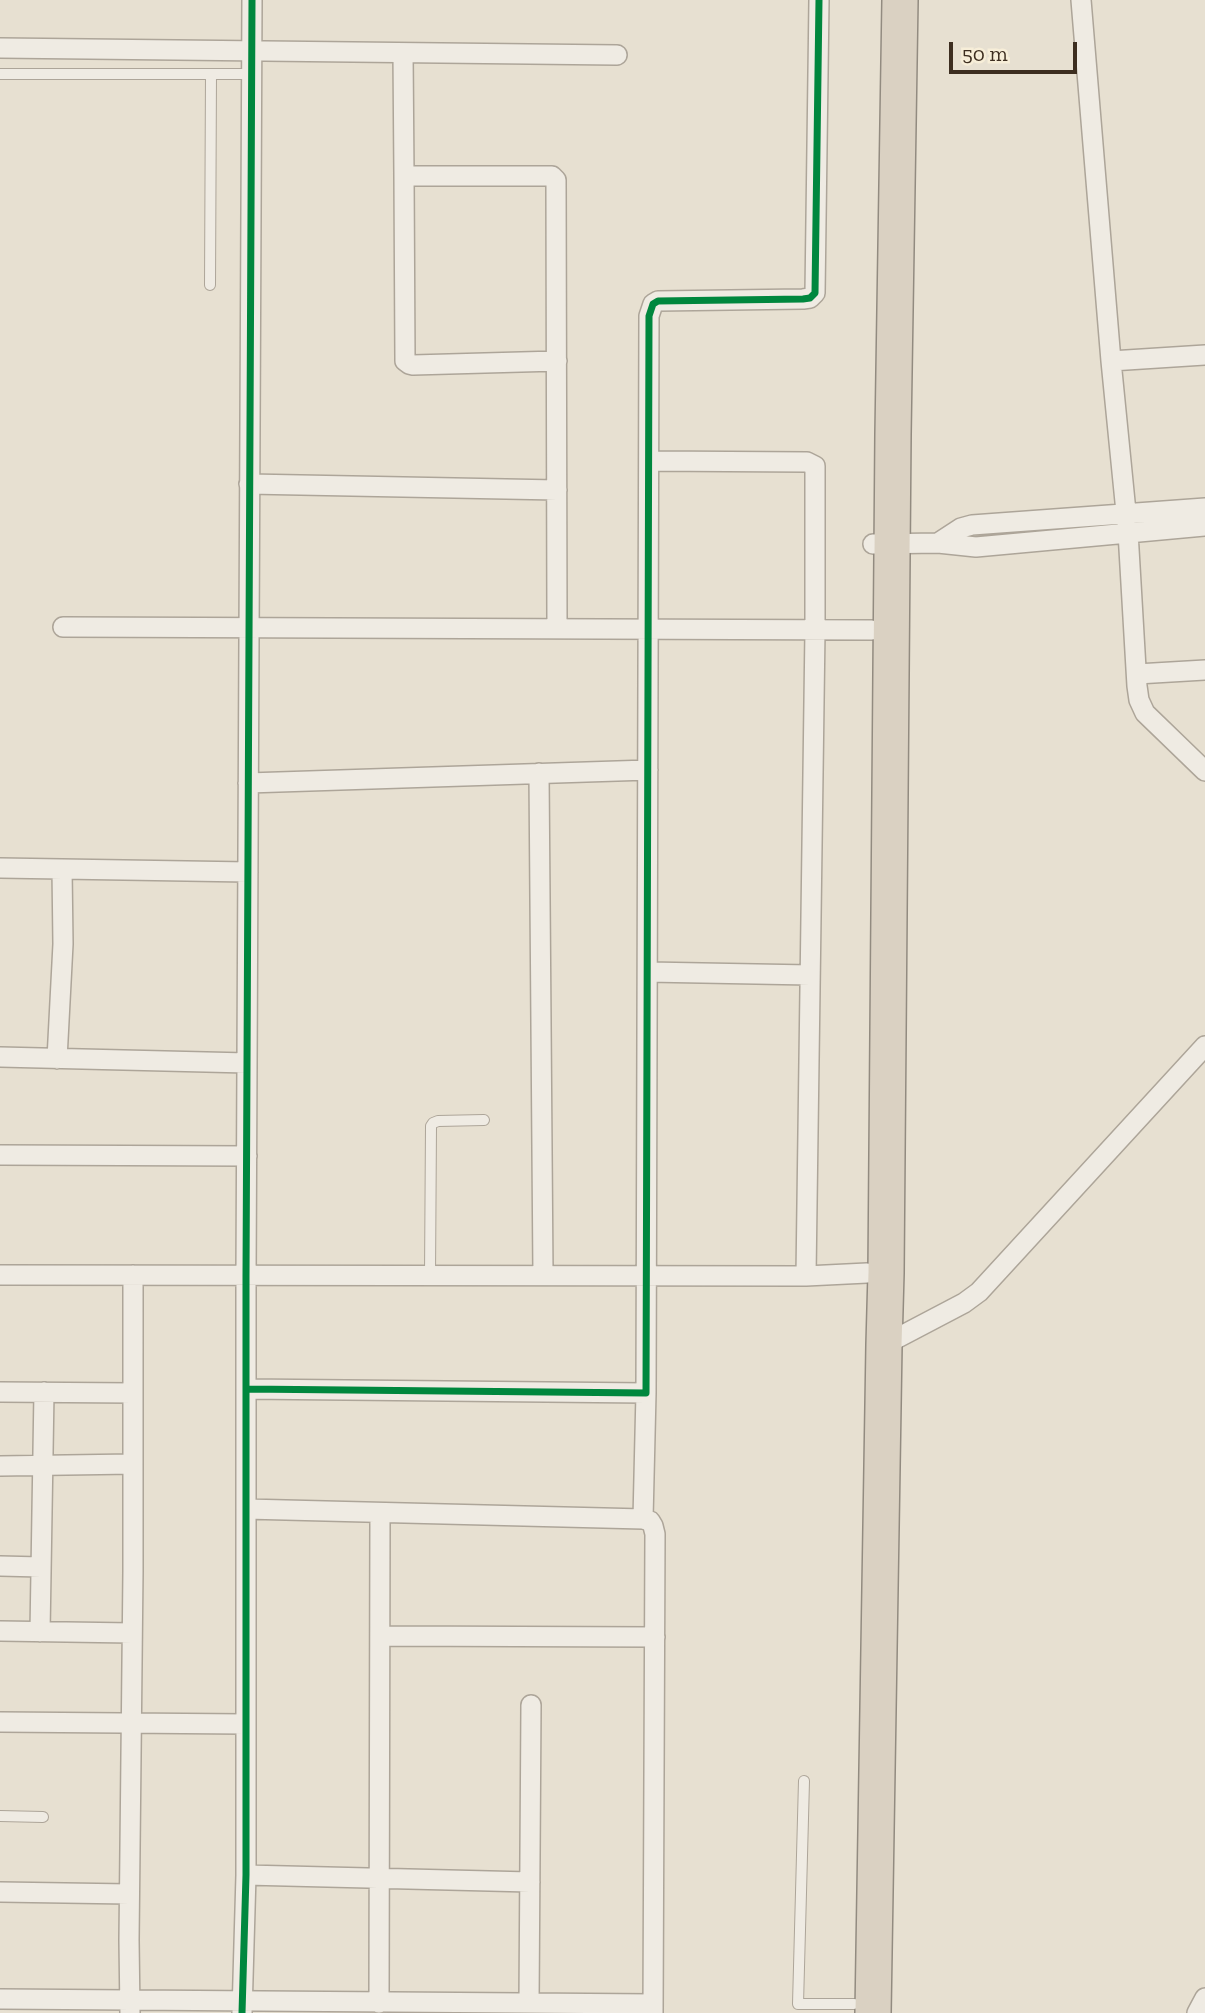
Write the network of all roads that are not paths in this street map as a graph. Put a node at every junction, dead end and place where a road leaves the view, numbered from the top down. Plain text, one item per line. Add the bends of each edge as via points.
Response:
1 (252, 0) edge
2 (819, 0) edge
3 (880, 0) edge
4 (900, 0) edge
5 (1081, 0) edge
6 (0, 48) edge
7 (251, 51) junction
8 (403, 52) junction
9 (617, 55) dead end
10 (0, 74) edge
11 (211, 74) junction
12 (251, 74) junction
13 (404, 176) junction
14 (210, 285) dead end
15 (1205, 355) edge
16 (557, 361) junction
17 (1111, 361) junction
18 (649, 461) junction
19 (249, 484) junction
20 (557, 490) junction
21 (1205, 508) edge
22 (1127, 523) junction
23 (1205, 527) edge
24 (882, 544) junction
25 (63, 626) dead end
26 (557, 628) junction
27 (649, 628) junction
28 (248, 629) junction
29 (815, 630) junction
30 (872, 630) junction
31 (1205, 670) edge
32 (1137, 674) junction
33 (649, 770) junction
34 (1205, 771) edge
35 (539, 773) junction
36 (248, 783) junction
37 (0, 868) edge
38 (62, 869) junction
39 (248, 872) junction
40 (648, 972) junction
41 (810, 975) junction
42 (1205, 1046) edge
43 (0, 1057) edge
44 (57, 1059) junction
45 (247, 1063) junction
46 (484, 1120) dead end
47 (0, 1155) edge
48 (247, 1156) junction
49 (867, 1273) junction
50 (0, 1275) edge
51 (133, 1275) junction
52 (246, 1275) junction
53 (429, 1275) junction
54 (543, 1275) junction
55 (646, 1275) junction
56 (806, 1276) junction
57 (884, 1345) junction
58 (246, 1389) junction
59 (0, 1392) edge
60 (44, 1392) junction
61 (133, 1393) junction
62 (646, 1393) junction
63 (133, 1464) junction
64 (0, 1466) edge
65 (43, 1466) junction
66 (246, 1509) junction
67 (380, 1513) junction
68 (643, 1519) junction
69 (0, 1566) edge
70 (41, 1567) junction
71 (0, 1631) edge
72 (40, 1632) junction
73 (132, 1633) junction
74 (380, 1636) junction
75 (654, 1637) junction
76 (531, 1705) dead end
77 (0, 1722) edge
78 (131, 1723) junction
79 (245, 1724) junction
80 (804, 1781) dead end
81 (0, 1816) edge
82 (43, 1817) dead end
83 (246, 1875) junction
84 (380, 1878) junction
85 (530, 1882) junction
86 (0, 1892) edge
87 (129, 1895) junction
88 (1205, 1998) edge
89 (0, 1999) edge
90 (379, 2003) junction
91 (529, 2003) junction
92 (37, 2006) edge
93 (130, 2007) edge
94 (242, 2007) edge
95 (653, 2008) edge
96 (798, 2008) edge
97 (860, 2010) edge
98 (1197, 2013) edge

1 - 7 street
2 - 18 street via 815,293 803,299 653,304 649,316
3 - 24 highway
4 - 24 highway
5 - 17 street
6 - 7 street
7 - 8 street
7 - 12 street
8 - 9 street
8 - 13 street
10 - 11 lane
11 - 12 lane
11 - 14 lane
12 - 19 street
13 - 16 street via 555,178
13 - 16 street via 405,361 413,365
15 - 17 street
16 - 20 street
17 - 22 street
18 - 27 street
18 - 29 street via 807,462 815,466
19 - 20 street
19 - 28 street
20 - 26 street
21 - 22 street
22 - 23 street
22 - 24 street via 976,547
22 - 32 street
24 - 30 highway
24 - 57 highway
25 - 28 street
26 - 27 street
26 - 28 street
27 - 29 street
27 - 33 street
28 - 36 street
29 - 30 street
29 - 41 street
30 - 49 highway
31 - 32 street
32 - 34 street via 1145,713
33 - 35 street
33 - 40 street
35 - 36 street
35 - 54 street
36 - 39 street
37 - 38 street
38 - 39 street
38 - 44 street
39 - 45 street
40 - 41 street
40 - 55 street
41 - 56 street
42 - 57 street via 979,1292
43 - 44 street
44 - 45 street
45 - 48 street
46 - 53 lane via 438,1121 431,1126
47 - 48 street
48 - 52 street
49 - 56 street
49 - 97 highway
50 - 51 street
51 - 52 street
51 - 61 street
52 - 53 street
52 - 58 street
53 - 54 street
54 - 55 street
55 - 56 street
55 - 62 street
57 - 97 highway
58 - 62 street
58 - 66 street
59 - 60 street
60 - 61 street
60 - 65 street
61 - 63 street
62 - 68 street
63 - 65 street
63 - 73 street
64 - 65 street
65 - 70 street
66 - 67 street
66 - 79 street
67 - 68 street
67 - 74 street
68 - 75 street via 650,1521 655,1534
69 - 70 street
70 - 72 street
71 - 72 street
72 - 73 street
73 - 78 street
74 - 75 street
74 - 84 street
75 - 95 street
76 - 85 street
77 - 78 street
78 - 79 street
78 - 87 street
79 - 83 street
80 - 96 lane
81 - 82 lane
83 - 84 street
83 - 94 street
84 - 85 street
84 - 90 street
85 - 91 street
86 - 87 street
87 - 93 street
88 - 98 street
89 - 92 street
90 - 91 street
90 - 94 street
91 - 95 street
92 - 93 street
93 - 94 street
96 - 97 lane

